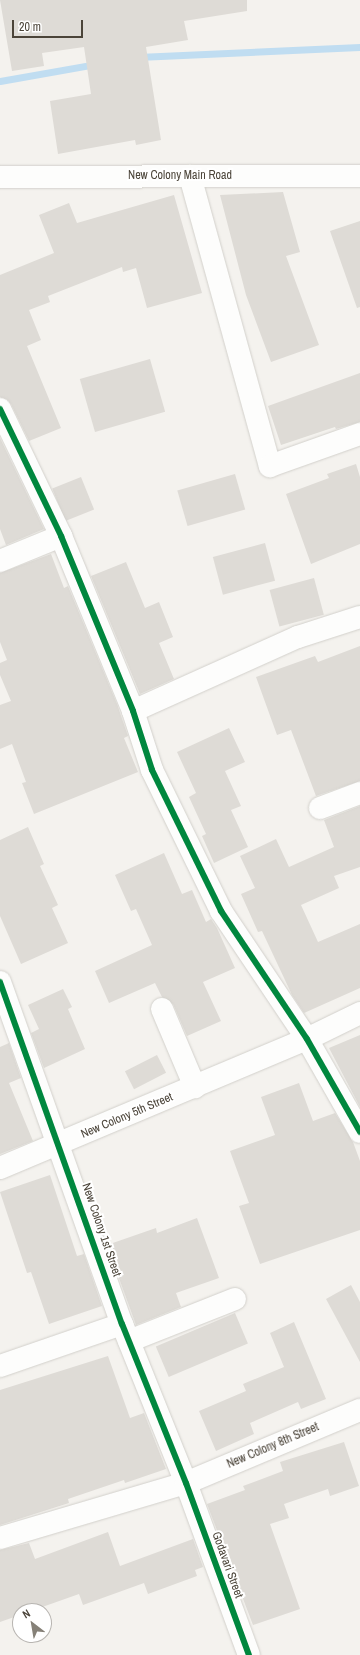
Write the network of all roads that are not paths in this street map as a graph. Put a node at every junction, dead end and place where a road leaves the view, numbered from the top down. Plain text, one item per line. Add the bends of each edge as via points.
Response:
1 (190, 176) junction
2 (360, 176) edge
3 (0, 177) edge
4 (0, 410) edge
5 (360, 434) edge
6 (61, 536) junction
7 (0, 561) edge
8 (360, 617) edge
9 (133, 711) junction
10 (360, 793) edge
11 (320, 808) dead end
12 (0, 982) edge
13 (162, 1009) dead end
14 (360, 1013) edge
15 (306, 1039) junction
16 (195, 1087) junction
17 (360, 1132) edge
18 (60, 1145) junction
19 (0, 1168) edge
20 (235, 1299) dead end
21 (125, 1332) junction
22 (0, 1366) edge
23 (360, 1410) edge
24 (186, 1483) junction
25 (0, 1538) edge
26 (249, 1655) edge

1 - 2 street, New Colony Main Road
1 - 3 street, New Colony Main Road
1 - 5 street via 270,466
4 - 6 street
6 - 7 street
6 - 9 street
8 - 9 street via 298,637
9 - 15 street via 152,770 220,911
10 - 11 street
12 - 18 street, New Colony 1st Street
13 - 16 street
14 - 15 street, New Colony 5th Street
15 - 16 street, New Colony 5th Street
15 - 17 street
16 - 18 street, New Colony 5th Street
18 - 19 street, New Colony 5th Street
18 - 21 street, New Colony 1st Street
20 - 21 street
21 - 22 street
21 - 24 street, New Colony 1st Street
23 - 24 street, New Colony 8th Street
24 - 25 street, New Colony 8th Street
24 - 26 street, Godavari Street

